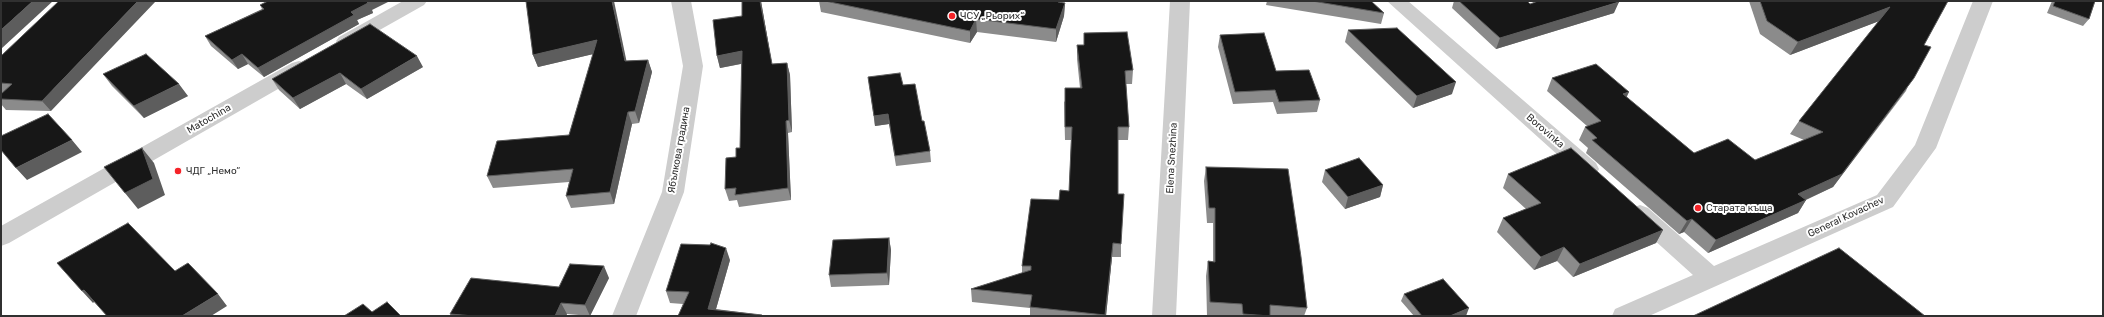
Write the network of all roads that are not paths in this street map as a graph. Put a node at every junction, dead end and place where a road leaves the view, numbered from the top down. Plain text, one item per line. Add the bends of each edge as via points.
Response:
1 (417, 1) edge
2 (681, 1) edge
3 (1180, 1) edge
4 (1397, 1) edge
5 (1983, 1) edge
6 (1604, 183) edge
7 (1622, 199) edge
8 (1, 237) edge
9 (1711, 277) junction
10 (624, 316) edge
11 (1164, 316) edge
12 (1624, 316) edge

1 - 8 street, Matochina
2 - 10 street, Ябълкова градина via 693,66 673,192
3 - 11 street, Elena Snezhina
4 - 6 street, Borovinka
5 - 9 street, General Kovachev via 1925,148 1885,201
7 - 9 street
9 - 12 street, General Kovachev

